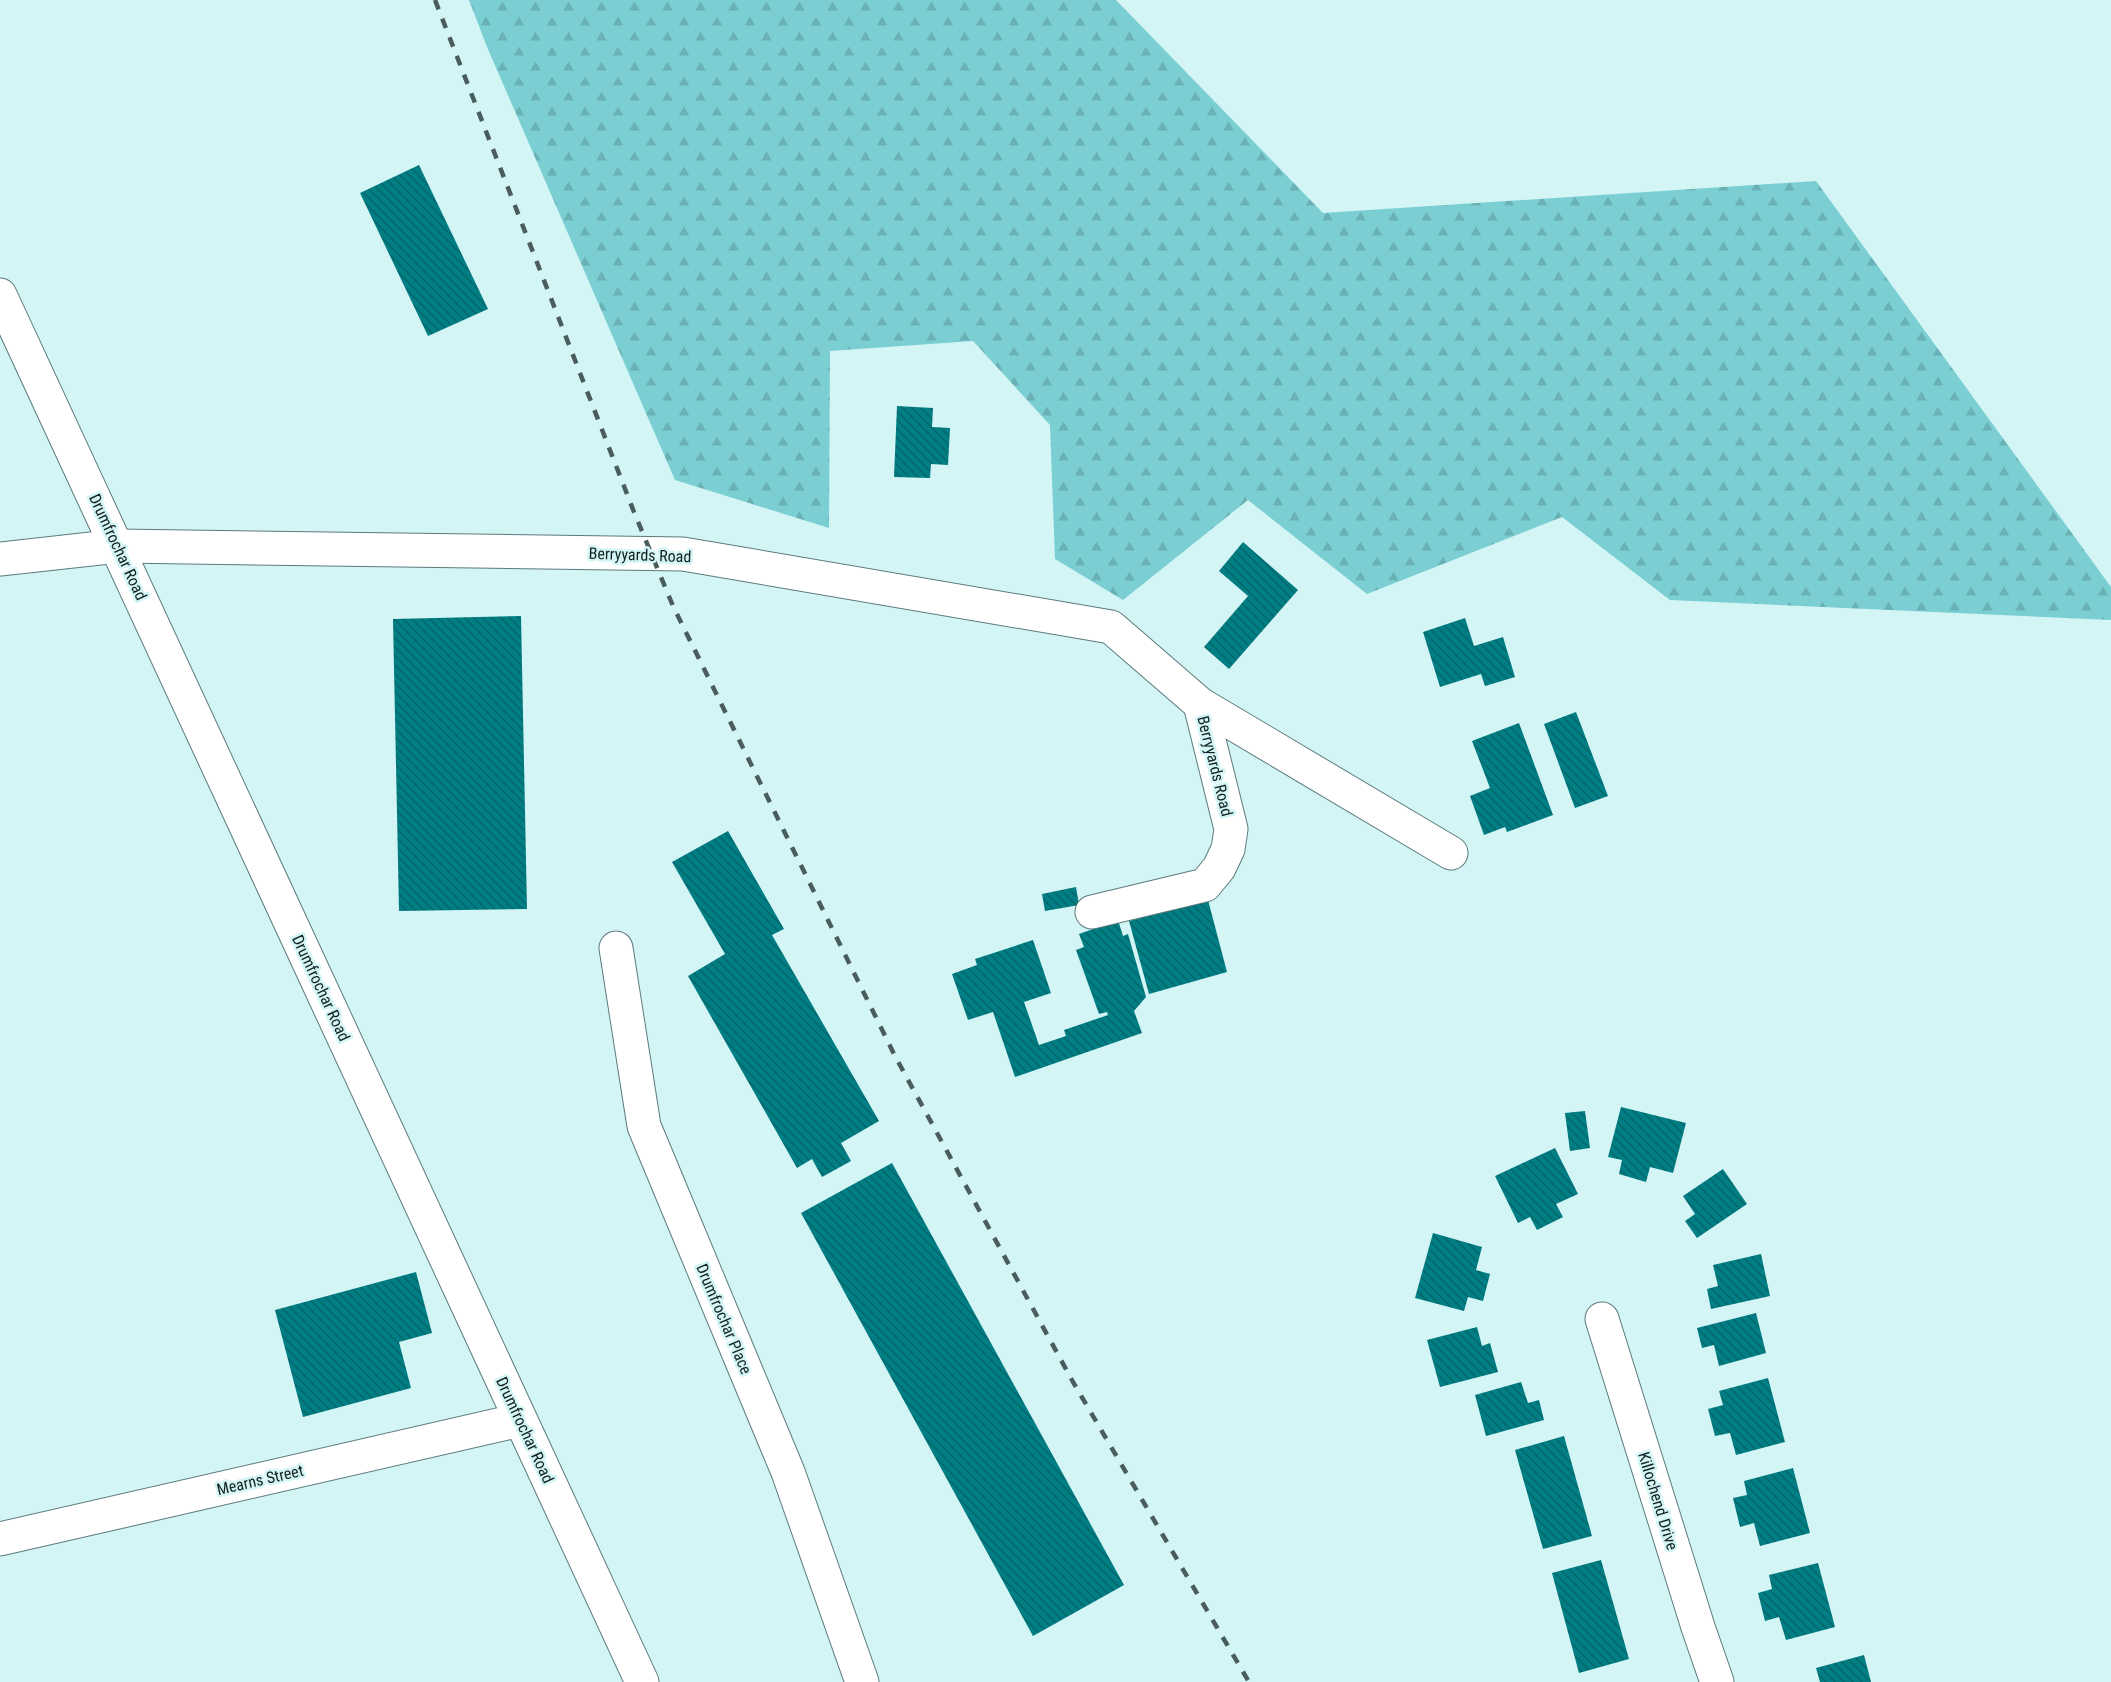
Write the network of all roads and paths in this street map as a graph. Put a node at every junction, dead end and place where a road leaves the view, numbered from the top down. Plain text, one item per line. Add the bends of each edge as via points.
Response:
1 (0, 295) edge
2 (118, 546) junction
3 (0, 559) edge
4 (1200, 704) junction
5 (1451, 853) dead end
6 (1092, 912) dead end
7 (616, 948) dead end
8 (1602, 1319) dead end
9 (520, 1420) junction
10 (0, 1539) edge
11 (642, 1682) edge
12 (862, 1682) edge
13 (1717, 1682) edge

1 - 2 street, Drumfrochar Road
2 - 3 street, Berryyards Road
2 - 4 street, Berryyards Road via 683,554 1111,627
2 - 9 street, Drumfrochar Road
4 - 5 street, Berryyards Road
4 - 6 street, Berryyards Road via 1231,829 1228,849 1219,868 1204,885
7 - 12 street, Drumfrochar Place via 644,1126 789,1472
8 - 13 street, Killochend Drive
9 - 10 street, Mearns Street
9 - 11 street, Drumfrochar Road

